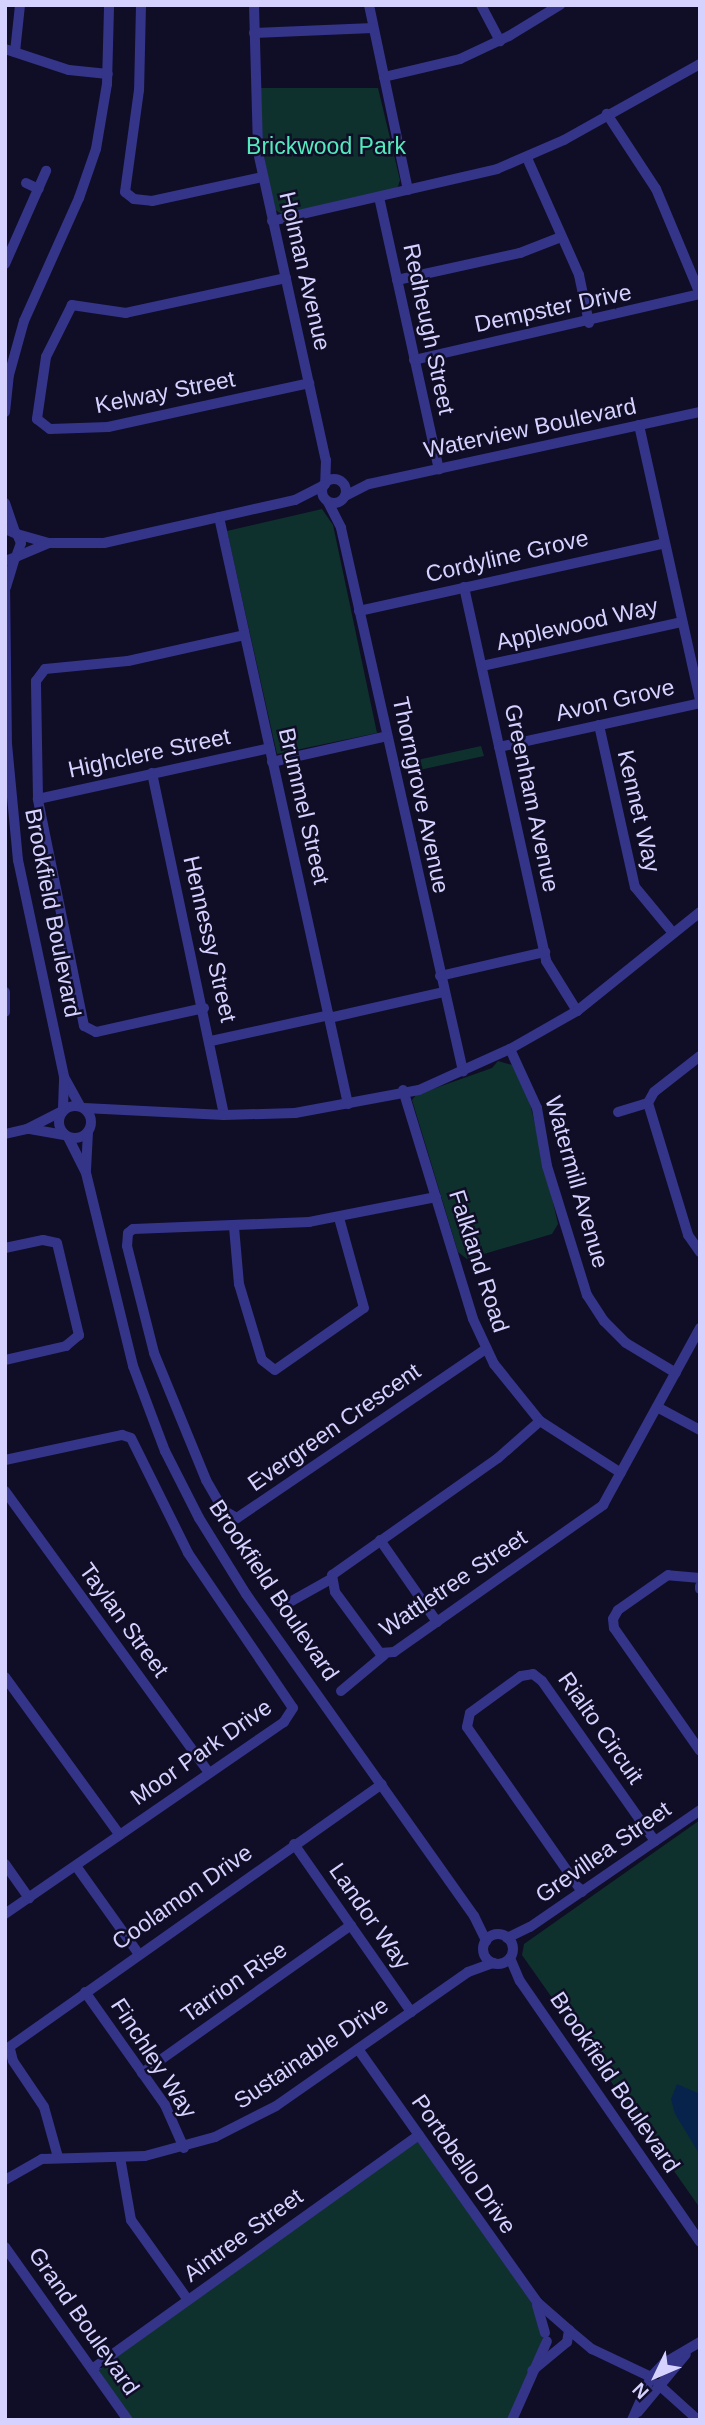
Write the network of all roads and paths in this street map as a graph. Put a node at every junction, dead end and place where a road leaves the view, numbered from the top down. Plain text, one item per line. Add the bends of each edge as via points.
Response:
1 (20, 5) edge
2 (108, 5) edge
3 (141, 5) edge
4 (254, 5) edge
5 (369, 5) edge
6 (481, 5) edge
7 (560, 5) edge
8 (373, 27) junction
9 (254, 33) junction
10 (500, 41) junction
11 (10, 50) edge
12 (700, 64) edge
13 (108, 74) junction
14 (384, 77) junction
15 (607, 114) junction
16 (527, 158) junction
17 (46, 171) dead end
18 (262, 177) junction
19 (26, 183) dead end
20 (39, 189) junction
21 (408, 190) junction
22 (379, 197) junction
23 (272, 221) junction
24 (561, 237) junction
25 (5, 264) edge
26 (286, 278) junction
27 (397, 280) junction
28 (700, 294) edge
29 (589, 323) junction
30 (414, 360) junction
31 (310, 383) junction
32 (5, 412) edge
33 (700, 412) edge
34 (639, 425) junction
35 (326, 460) junction
36 (439, 469) junction
37 (341, 482) junction
38 (324, 484) junction
39 (369, 484) junction
40 (345, 497) junction
41 (295, 500) junction
42 (327, 501) junction
43 (5, 503) edge
44 (219, 517) junction
45 (341, 528) junction
46 (12, 532) edge
47 (49, 543) junction
48 (665, 543) junction
49 (12, 559) edge
50 (6, 586) edge
51 (464, 587) junction
52 (359, 611) junction
53 (682, 622) junction
54 (244, 635) junction
55 (482, 666) junction
56 (700, 702) edge
57 (599, 726) junction
58 (387, 736) junction
59 (499, 747) junction
60 (269, 748) junction
61 (272, 762) junction
62 (152, 773) junction
63 (38, 799) junction
64 (700, 912) edge
65 (673, 933) junction
66 (545, 953) junction
67 (440, 976) junction
68 (5, 992) edge
69 (443, 992) junction
70 (204, 1008) junction
71 (577, 1011) junction
72 (5, 1012) edge
73 (329, 1016) junction
74 (211, 1041) junction
75 (510, 1049) junction
76 (700, 1056) edge
77 (463, 1071) junction
78 (64, 1077) junction
79 (403, 1091) junction
80 (648, 1103) junction
81 (348, 1104) junction
82 (82, 1107) junction
83 (62, 1110) junction
84 (117, 1112) junction
85 (618, 1112) dead end
86 (224, 1115) junction
87 (27, 1129) junction
88 (89, 1129) junction
89 (5, 1134) edge
90 (67, 1136) junction
91 (86, 1173) junction
92 (436, 1198) junction
93 (339, 1219) junction
94 (233, 1227) junction
95 (5, 1248) edge
96 (700, 1252) edge
97 (700, 1328) edge
98 (486, 1349) junction
99 (5, 1360) edge
100 (676, 1373) junction
101 (657, 1407) junction
102 (540, 1421) junction
103 (700, 1430) edge
104 (5, 1460) edge
105 (621, 1473) junction
106 (5, 1491) edge
107 (380, 1541) junction
108 (700, 1578) edge
109 (331, 1579) junction
110 (281, 1607) dead end
111 (437, 1622) junction
112 (384, 1655) junction
113 (5, 1676) edge
114 (341, 1691) dead end
115 (700, 1751) edge
116 (209, 1773) junction
117 (382, 1784) junction
118 (700, 1810) edge
119 (120, 1835) junction
120 (655, 1841) junction
121 (294, 1844) junction
122 (5, 1864) edge
123 (76, 1866) junction
124 (582, 1892) junction
125 (29, 1898) junction
126 (5, 1914) edge
127 (351, 1925) junction
128 (510, 1942) junction
129 (488, 1943) junction
130 (138, 1953) junction
131 (501, 1962) junction
132 (468, 1972) junction
133 (85, 1992) junction
134 (411, 2012) junction
135 (358, 2049) junction
136 (8, 2050) edge
137 (142, 2073) junction
138 (419, 2135) junction
139 (184, 2148) junction
140 (58, 2157) junction
141 (120, 2157) junction
142 (6, 2181) edge
143 (700, 2242) edge
144 (5, 2247) edge
145 (188, 2300) junction
146 (537, 2302) junction
147 (556, 2322) junction
148 (569, 2330) junction
149 (553, 2341) junction
150 (696, 2345) edge
151 (592, 2349) junction
152 (92, 2369) junction
153 (654, 2381) junction
154 (128, 2420) edge
155 (512, 2420) edge
156 (632, 2420) edge
157 (698, 2420) edge

1 - 11 street
2 - 13 street
3 - 18 street via 139,90 123,184 128,195 152,201
4 - 9 street, Holman Avenue
5 - 8 street
6 - 10 street
7 - 10 street
8 - 9 street
8 - 14 street
9 - 18 street, Holman Avenue via 255,129
10 - 14 street via 460,59
11 - 13 street via 69,70
12 - 15 street
13 - 32 street via 93,159 24,321 9,375
14 - 21 street
15 - 16 street
15 - 28 street via 656,189
16 - 21 street
16 - 24 street
17 - 20 street
18 - 23 street, Holman Avenue
19 - 20 street
20 - 25 street
21 - 22 street
22 - 23 street
22 - 27 street, Redheugh Street
23 - 26 street, Holman Avenue
24 - 27 street via 520,253
24 - 29 street via 579,275
26 - 31 street, Holman Avenue
26 - 31 street, Kelway Street via 126,313 72,305 46,357 36,414 50,429 108,428
27 - 30 street, Redheugh Street
28 - 29 street, Dempster Drive
29 - 30 street, Dempster Drive
30 - 36 street, Redheugh Street
31 - 35 street, Holman Avenue
33 - 34 street, Waterview Boulevard
34 - 36 street, Waterview Boulevard
34 - 48 street
35 - 37 street, Holman Avenue
35 - 38 street, Holman Avenue
36 - 39 street, Waterview Boulevard
37 - 38 street, Waterview Boulevard
37 - 39 street, Waterview Boulevard
37 - 40 street, Thorngrove Avenue
38 - 41 street
38 - 42 street, Holman Avenue
39 - 40 street, Waterview Boulevard
40 - 42 street, Waterview Boulevard
40 - 45 street, Thorngrove Avenue
41 - 42 street
41 - 44 street
42 - 45 street, Thorngrove Avenue
43 - 46 street
44 - 47 street via 104,543
44 - 54 street, Brummel Street
45 - 52 street, Thorngrove Avenue
46 - 47 street
46 - 49 street, Brookfield Boulevard via 21,548
47 - 49 street
48 - 51 street, Cordyline Grove
48 - 53 street
49 - 50 street, Brookfield Boulevard
50 - 78 street, Brookfield Boulevard via 11,810
51 - 52 street, Cordyline Grove
51 - 55 street, Greenham Avenue
52 - 58 street, Thorngrove Avenue
53 - 55 street, Applewood Way
53 - 56 street
54 - 60 street, Brummel Street
54 - 63 street via 128,661 39,672
55 - 59 street, Greenham Avenue
56 - 57 street, Avon Grove
57 - 59 street, Avon Grove
57 - 65 street, Kennet Way via 635,887
58 - 61 street
58 - 67 street, Thorngrove Avenue
59 - 66 street, Greenham Avenue
60 - 61 street, Brummel Street
60 - 62 street, Highclere Street
61 - 73 street, Brummel Street
62 - 63 street, Highclere Street
62 - 70 street, Hennessy Street
63 - 70 street via 84,1026 96,1032
64 - 65 street
65 - 71 street
66 - 67 street
66 - 71 street, Greenham Avenue via 553,977
67 - 69 street, Thorngrove Avenue
68 - 72 street
69 - 73 street
69 - 77 street, Thorngrove Avenue
70 - 74 street, Hennessy Street
71 - 75 street
73 - 74 street
73 - 81 street, Brummel Street
74 - 86 street, Hennessy Street
75 - 77 street
75 - 100 street, Watermill Avenue via 537,1108 547,1166 587,1295 620,1338
76 - 80 street
77 - 79 street
78 - 82 street, Brookfield Boulevard
78 - 83 street, Brookfield Boulevard
79 - 81 street
79 - 92 street, Falkland Road
80 - 85 street
80 - 96 street via 688,1235
81 - 86 street via 295,1113
82 - 83 street
82 - 84 street
82 - 88 street, Brookfield Boulevard
83 - 87 street
83 - 90 street, Brookfield Boulevard via 59,1126
84 - 86 street
84 - 88 street
87 - 89 street
87 - 90 street
88 - 90 street
88 - 91 street, Brookfield Boulevard
90 - 91 street, Brookfield Boulevard
91 - 117 street, Brookfield Boulevard via 120,1323 165,1451 219,1552
92 - 93 street, Evergreen Crescent
92 - 98 street, Falkland Road
93 - 94 street, Evergreen Crescent
93 - 94 street via 364,1308 275,1370 262,1360 239,1284
94 - 98 street, Evergreen Crescent via 138,1227 126,1238 164,1382 206,1480 230,1517 242,1517
95 - 99 street via 43,1240 57,1243 79,1335 66,1346
97 - 100 street, Wattletree Street
98 - 102 street, Falkland Road via 508,1386
100 - 101 street, Wattletree Street
101 - 103 street
101 - 105 street, Wattletree Street
102 - 105 street, Falkland Road
102 - 107 street via 498,1458
104 - 116 street, Moor Park Drive via 122,1435 133,1440 188,1553 293,1705 287,1719
105 - 111 street, Wattletree Street via 597,1510
106 - 116 street, Taylan Street
107 - 109 street
107 - 111 street
108 - 115 street via 668,1574 618,1610 613,1619 614,1628
109 - 110 street
109 - 112 street, Wattletree Street via 335,1592
111 - 112 street, Wattletree Street
112 - 114 street
113 - 119 street
116 - 119 street, Moor Park Drive
117 - 121 street, Coolamon Drive
117 - 129 street, Brookfield Boulevard
118 - 120 street, Grevillea Street
119 - 123 street, Moor Park Drive
120 - 124 street, Grevillea Street
120 - 124 street, Rialto Circuit via 539,1677 530,1673 512,1683 470,1713 468,1730
121 - 127 street, Landor Way
121 - 130 street, Coolamon Drive
122 - 125 street
123 - 125 street, Moor Park Drive
123 - 130 street
124 - 128 street, Grevillea Street
125 - 126 street, Moor Park Drive
127 - 134 street, Landor Way
127 - 137 street, Tarrion Rise
128 - 129 street
128 - 131 street
129 - 131 street, Brookfield Boulevard
129 - 132 street, Sustainable Drive
130 - 133 street, Coolamon Drive
131 - 132 street, Sustainable Drive
131 - 143 street, Brookfield Boulevard via 520,1981
132 - 134 street, Sustainable Drive
133 - 136 street, Coolamon Drive
133 - 137 street, Finchley Way
134 - 135 street, Sustainable Drive
135 - 138 street, Portobello Drive
135 - 139 street, Sustainable Drive via 245,2124
136 - 140 street, Coolamon Drive via 44,2107
137 - 139 street, Finchley Way via 165,2105
138 - 145 street, Aintree Street
138 - 146 street, Portobello Drive
139 - 141 street, Sustainable Drive
140 - 141 street, Sustainable Drive
140 - 142 street, Sustainable Drive via 33,2164
141 - 145 street via 131,2220
144 - 152 street, Grand Boulevard
145 - 152 street, Aintree Street
146 - 147 street, Portobello Drive
146 - 149 street, Portobello Drive
147 - 148 street, Portobello Drive
147 - 149 street
148 - 149 street
148 - 151 street
149 - 151 street
149 - 155 street via 532,2371
150 - 153 street
151 - 153 street
152 - 154 street, Grand Boulevard
153 - 156 street
153 - 157 street

